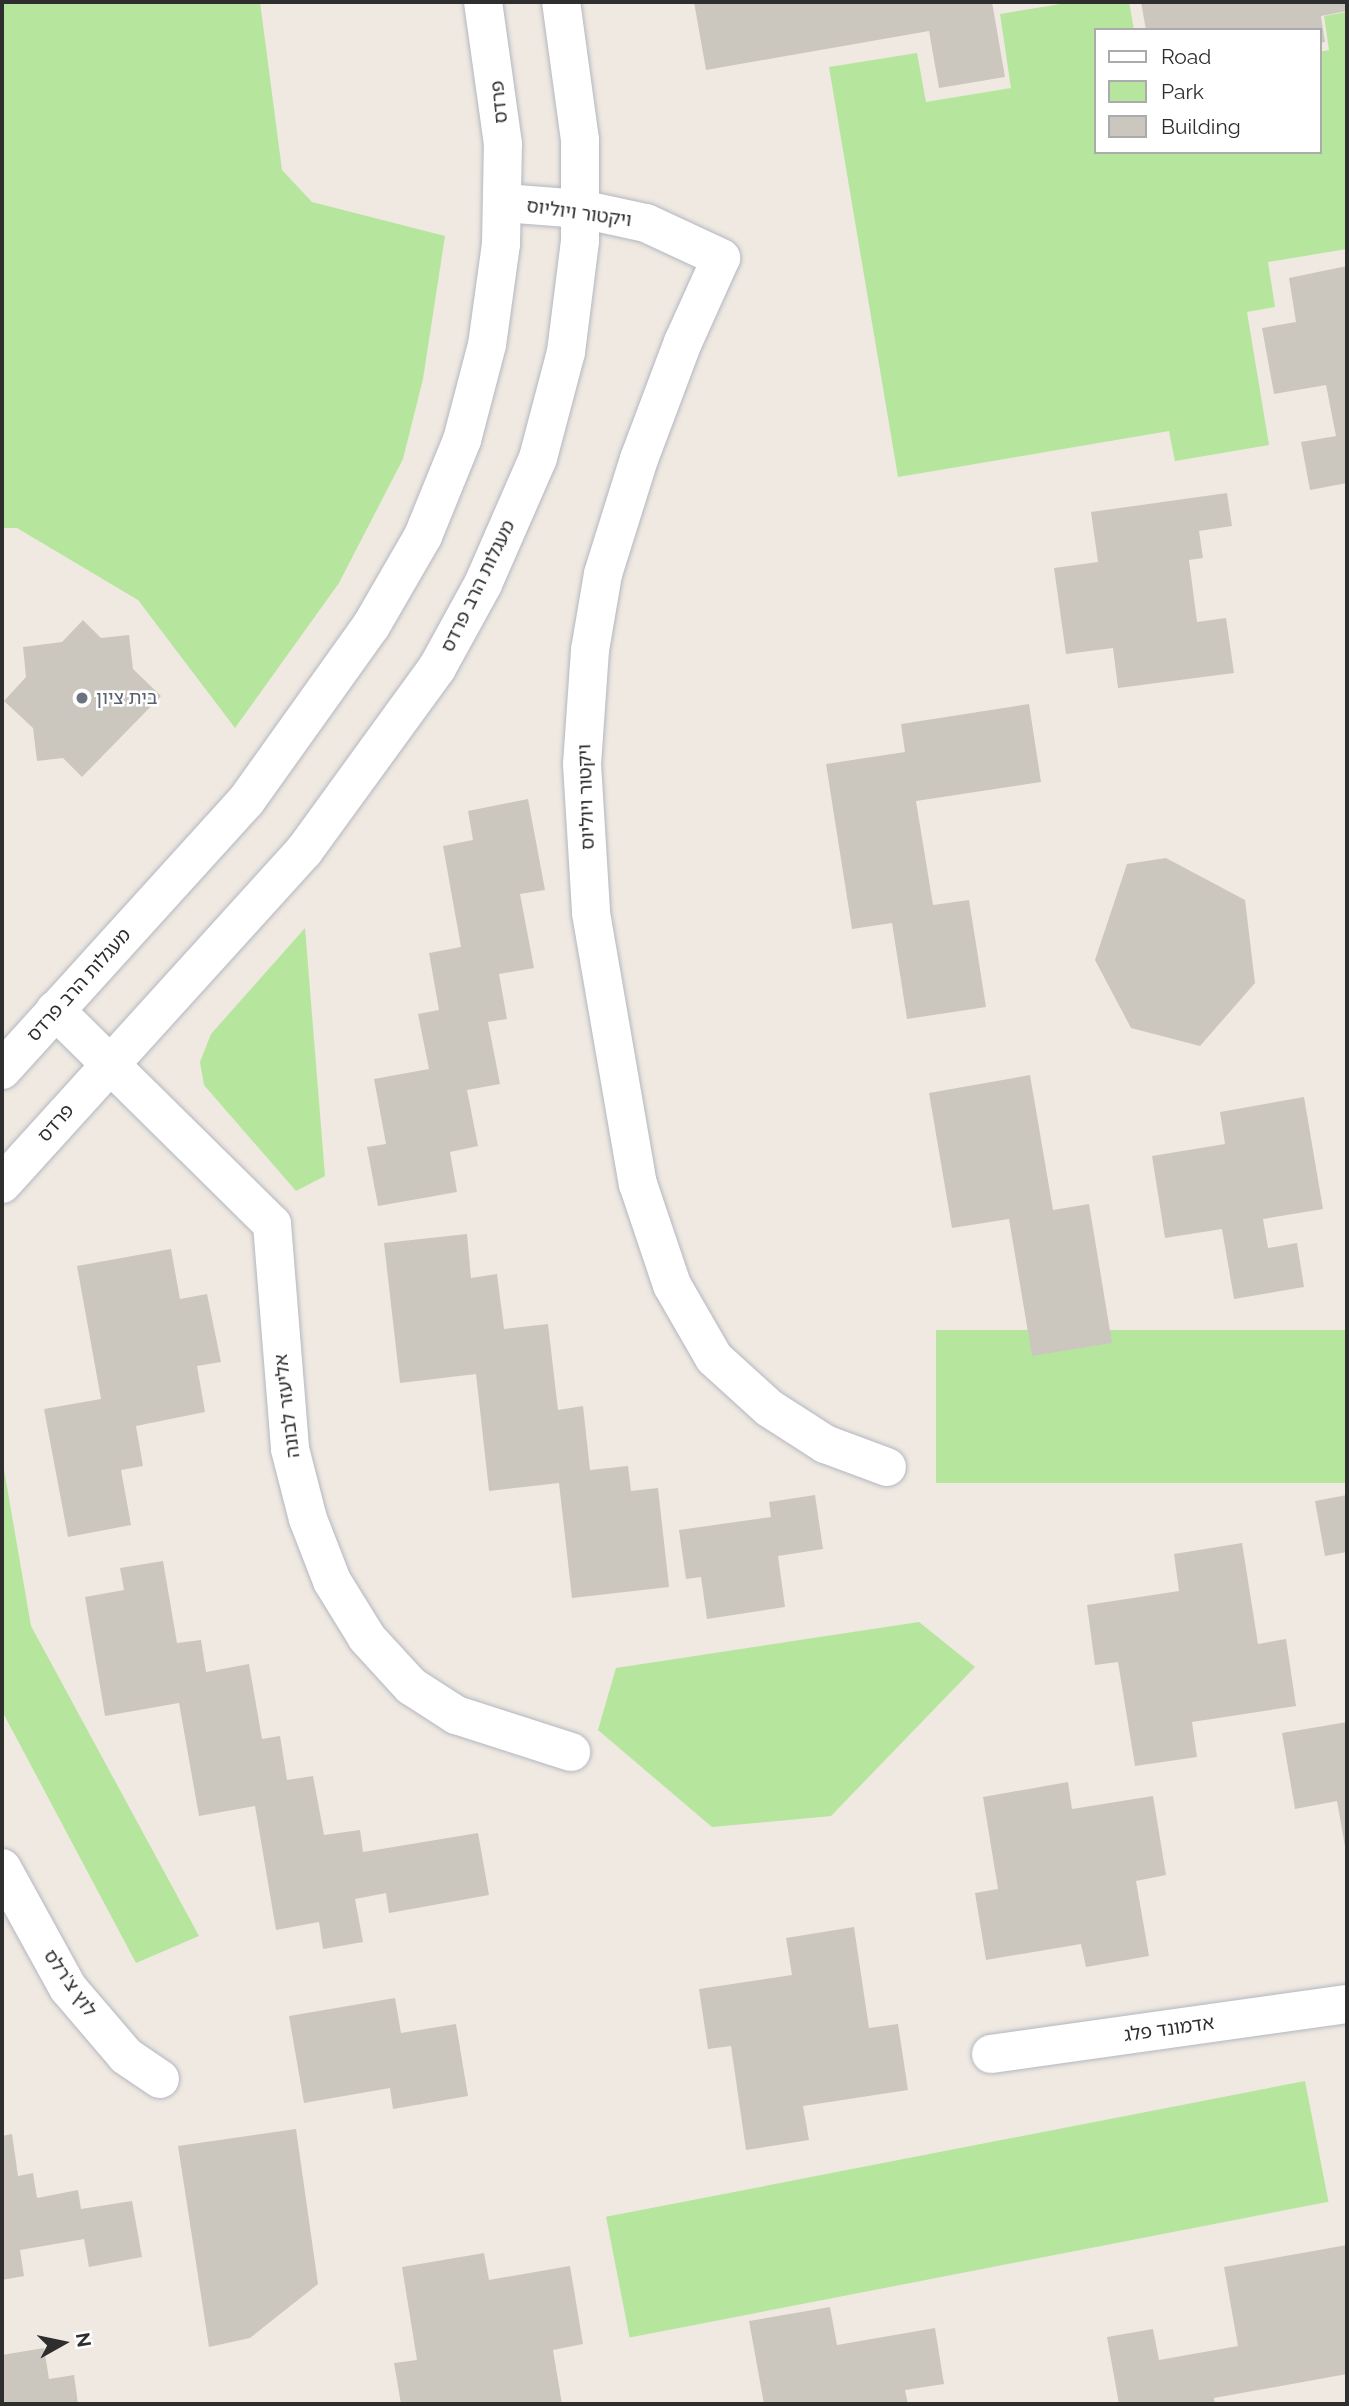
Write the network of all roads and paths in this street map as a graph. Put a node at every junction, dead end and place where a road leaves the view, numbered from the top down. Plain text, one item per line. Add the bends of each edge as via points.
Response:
1 (483, 2) edge
2 (561, 2) edge
3 (504, 203) junction
4 (581, 209) junction
5 (55, 1010) junction
6 (111, 1062) junction
7 (2, 1070) edge
8 (2, 1184) edge
9 (887, 1467) dead end
10 (571, 1752) dead end
11 (2, 1868) edge
12 (1347, 2004) edge
13 (990, 2054) dead end
14 (160, 2079) dead end

1 - 3 street, פרדס via 496,72
2 - 4 street, מעגלות הרב פרדס via 580,140
3 - 4 street, ויקטור ויוליוס
3 - 5 street, מעגלות הרב פרדס via 487,345 462,440 423,536 371,626 246,801
4 - 6 street, מעגלות הרב פרדס via 566,352 538,458 477,596 437,668 304,850
4 - 9 street, ויקטור ויוליוס via 646,223 721,258 639,459 603,574 590,650 582,764 591,913 638,1184 672,1285 714,1358 769,1408 825,1444
5 - 6 street, אליעזר לבונה
5 - 7 street, מעגלות הרב פרדס
6 - 8 street, פרדס
6 - 10 street, אליעזר לבונה via 272,1224 290,1449 308,1519 332,1581 367,1638 411,1686 456,1715
11 - 14 street, לוץ צ'רלס via 68,1988 127,2056
12 - 13 street, אדמונד פלג

